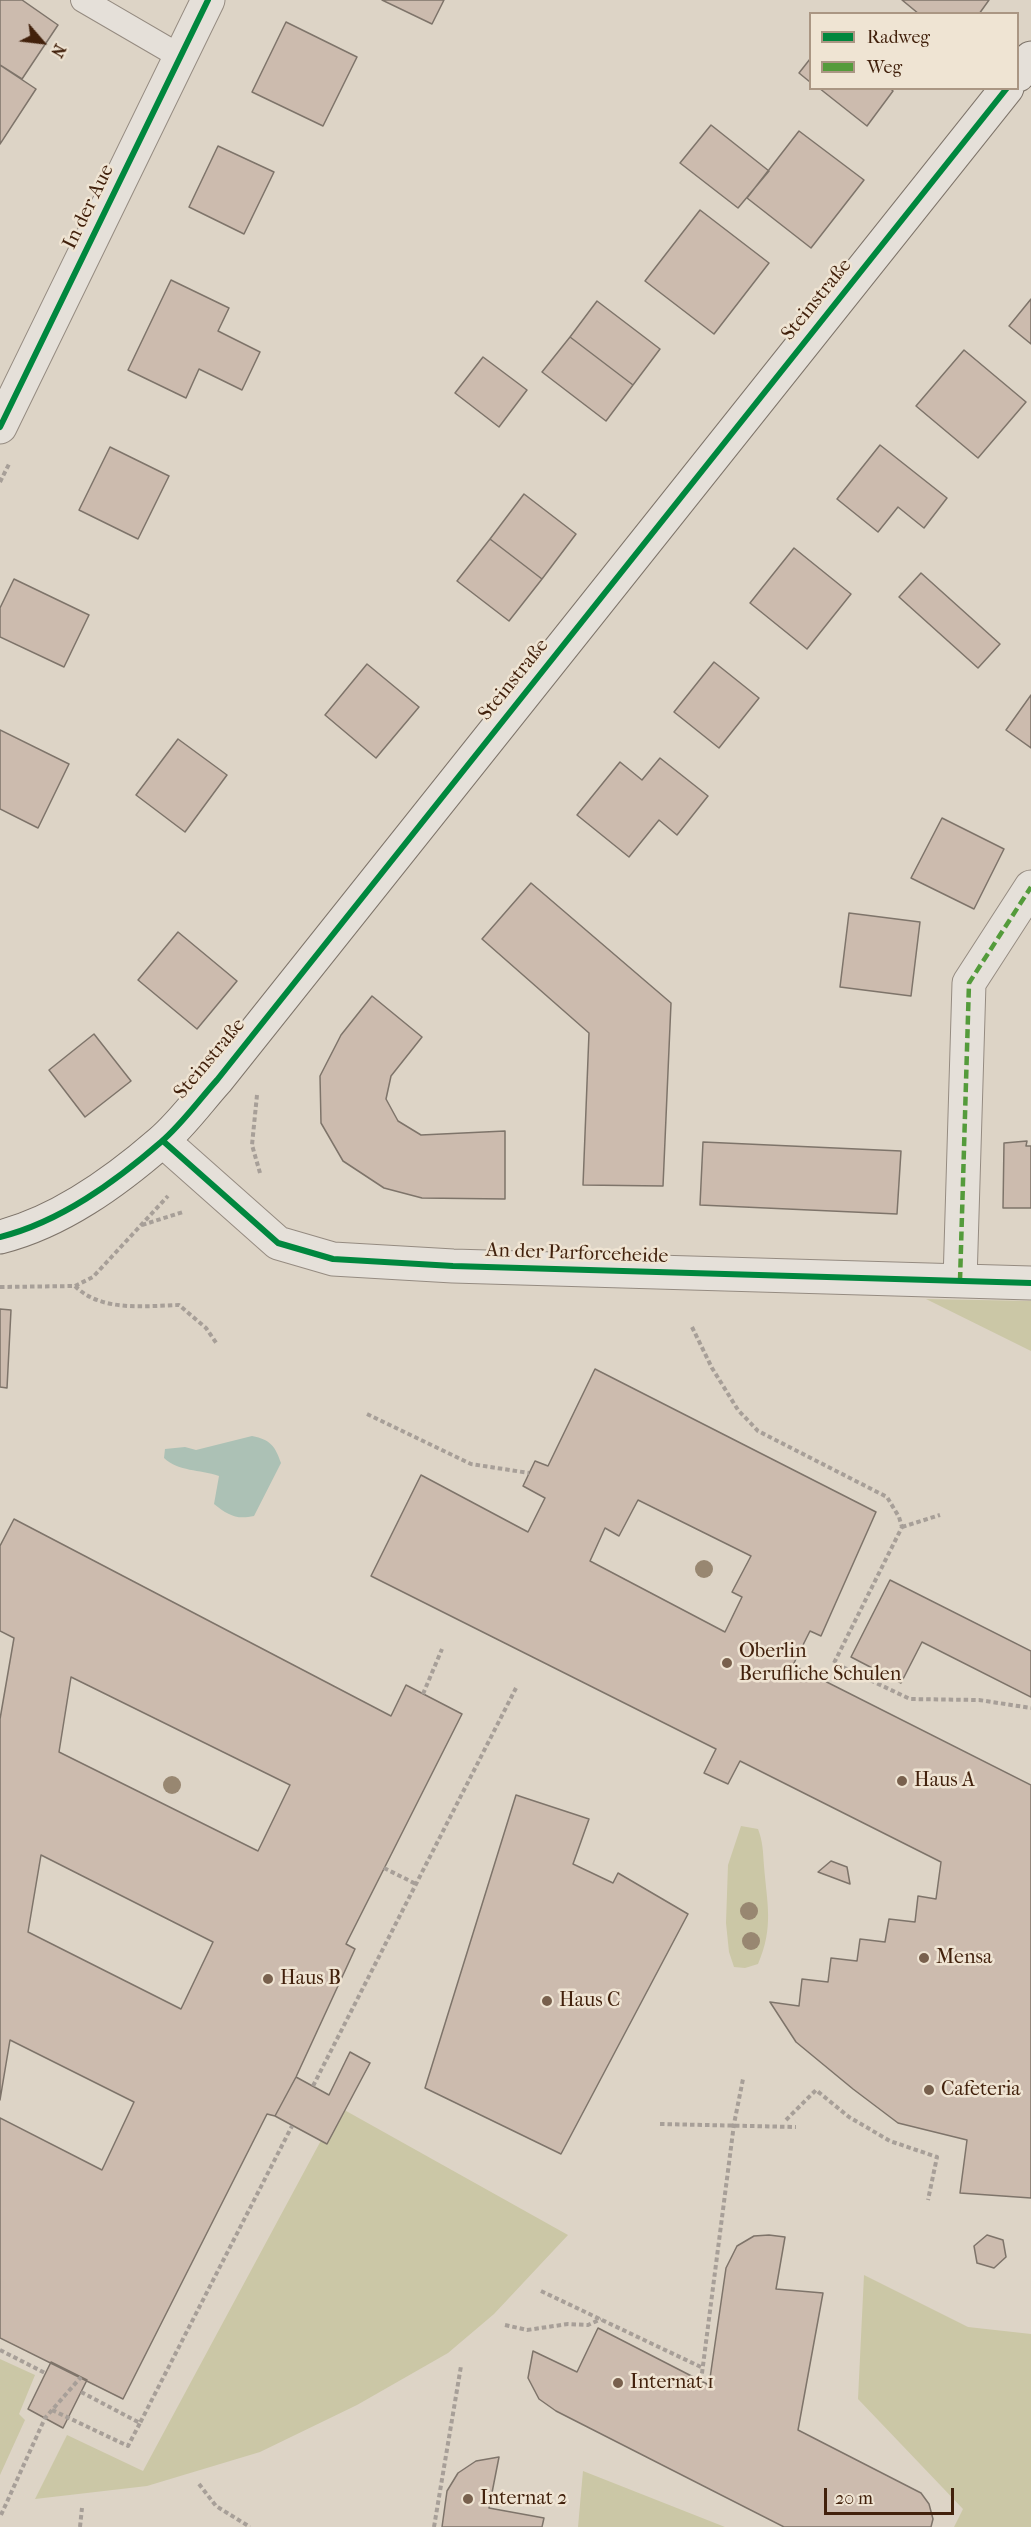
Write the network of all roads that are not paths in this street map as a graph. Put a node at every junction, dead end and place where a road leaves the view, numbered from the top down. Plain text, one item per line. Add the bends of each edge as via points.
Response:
1 (83, 0) edge
2 (208, 0) edge
3 (181, 57) junction
4 (1031, 58) edge
5 (1019, 73) edge
6 (1005, 90) edge
7 (0, 428) edge
8 (1031, 887) edge
9 (163, 1141) junction
10 (0, 1237) edge
11 (960, 1281) junction
12 (1031, 1282) edge

1 - 3 lane
2 - 3 street, In der Aue
3 - 7 street, In der Aue
4 - 5 street
6 - 9 street, Steinstraße via 224,1071
8 - 11 street via 969,983
9 - 10 street, Steinstraße via 70,1208 28,1230
9 - 11 street, An der Parforceheide via 278,1243 333,1259 441,1266
11 - 12 street, An der Parforceheide

